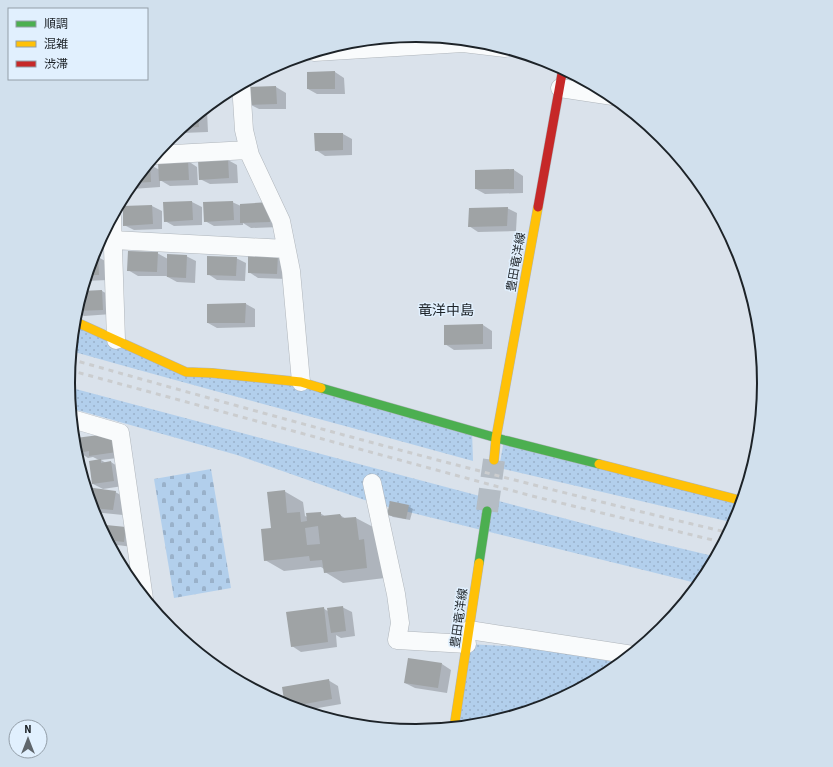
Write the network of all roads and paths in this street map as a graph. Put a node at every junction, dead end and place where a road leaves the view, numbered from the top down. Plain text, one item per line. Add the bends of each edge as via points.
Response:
1 (443, 43) edge
2 (376, 45) edge
3 (562, 74) edge
4 (560, 88) junction
5 (241, 91) edge
6 (595, 93) edge
7 (248, 150) junction
8 (163, 155) edge
9 (112, 228) edge
10 (113, 240) junction
11 (286, 249) junction
12 (81, 324) edge
13 (116, 340) junction
14 (301, 382) junction
15 (77, 421) edge
16 (496, 438) junction
17 (494, 460) tunnel mouth
18 (372, 483) dead end
19 (737, 500) edge
20 (487, 511) tunnel mouth
21 (142, 586) edge
22 (468, 637) junction
23 (624, 654) edge
24 (455, 723) edge

1 - 2 street
3 - 4 street, 豊田竜洋線
4 - 6 street
4 - 16 street, 豊田竜洋線
5 - 7 street
7 - 8 street
7 - 11 street via 281,221
9 - 10 street
10 - 11 street
10 - 13 street
11 - 14 street via 291,271
12 - 13 street
13 - 14 street via 186,372
14 - 16 street
15 - 21 street via 120,433
16 - 17 street, 豊田竜洋線
16 - 19 street
18 - 22 street via 396,594 400,623 397,640
20 - 22 street, 豊田竜洋線
22 - 23 street
22 - 24 street, 豊田竜洋線

